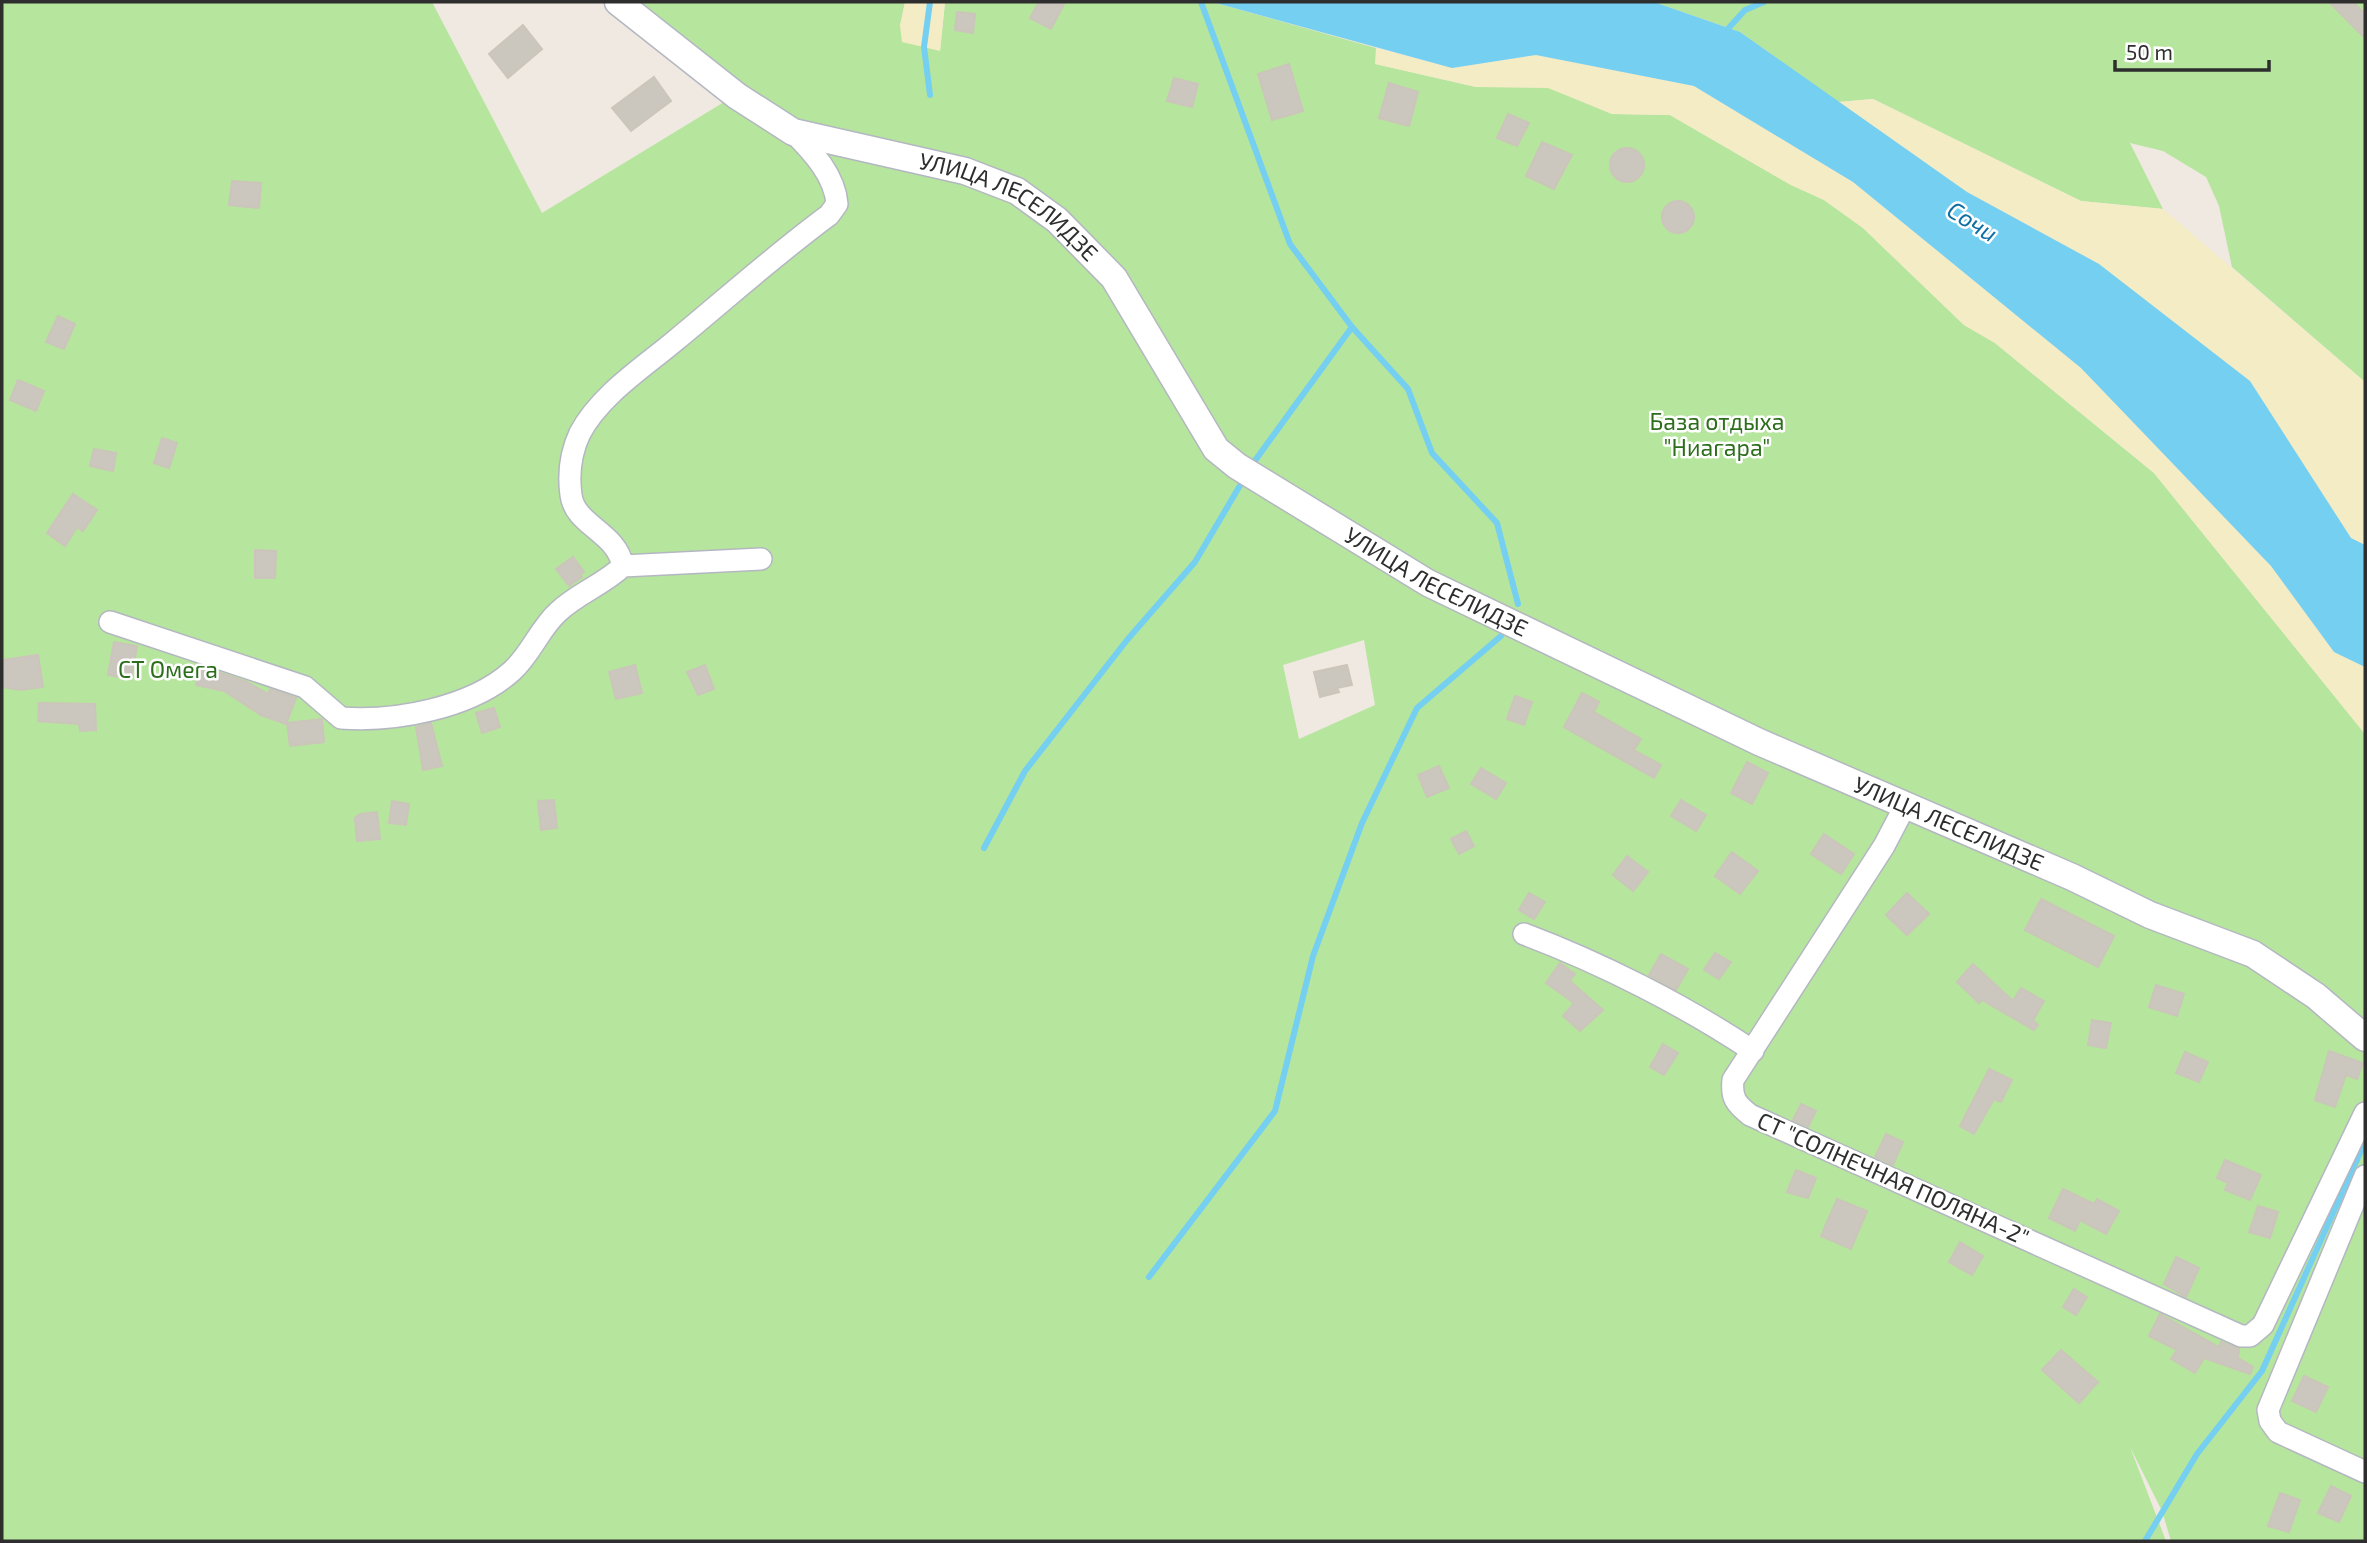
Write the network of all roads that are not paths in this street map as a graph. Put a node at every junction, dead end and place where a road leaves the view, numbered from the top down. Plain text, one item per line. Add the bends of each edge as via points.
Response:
1 (618, 2) edge
2 (793, 132) junction
3 (761, 559) dead end
4 (623, 566) junction
5 (110, 622) dead end
6 (1906, 804) junction
7 (1524, 934) dead end
8 (2365, 1038) edge
9 (1753, 1051) junction
10 (2365, 1113) edge
11 (2365, 1176) edge
12 (2365, 1472) edge

1 - 2 street, УЛИЦА ЛЕСЕЛИДЗЕ via 737,96
2 - 4 street via 836,191 837,204 830,215 614,392 582,431 569,459 571,498 577,512 609,538 620,552
2 - 6 street, УЛИЦА ЛЕСЕЛИДЗЕ via 965,171 1017,191 1057,220 1114,278 1216,449 1237,466 1428,583 1759,742
3 - 4 street
4 - 5 street via 607,582 582,593 556,614 513,671 485,691 433,711 341,718 305,687
6 - 8 street, УЛИЦА ЛЕСЕЛИДЗЕ via 2150,915 2253,954 2316,996
6 - 9 street, СТ "СОЛНЕЧНАЯ ПОЛЯНА-2"
7 - 9 street via 1626,980
9 - 10 street, СТ "СОЛНЕЧНАЯ ПОЛЯНА-2" via 1733,1080 1732,1094 1750,1115 2241,1336 2258,1332
11 - 12 street via 2268,1410 2278,1432

